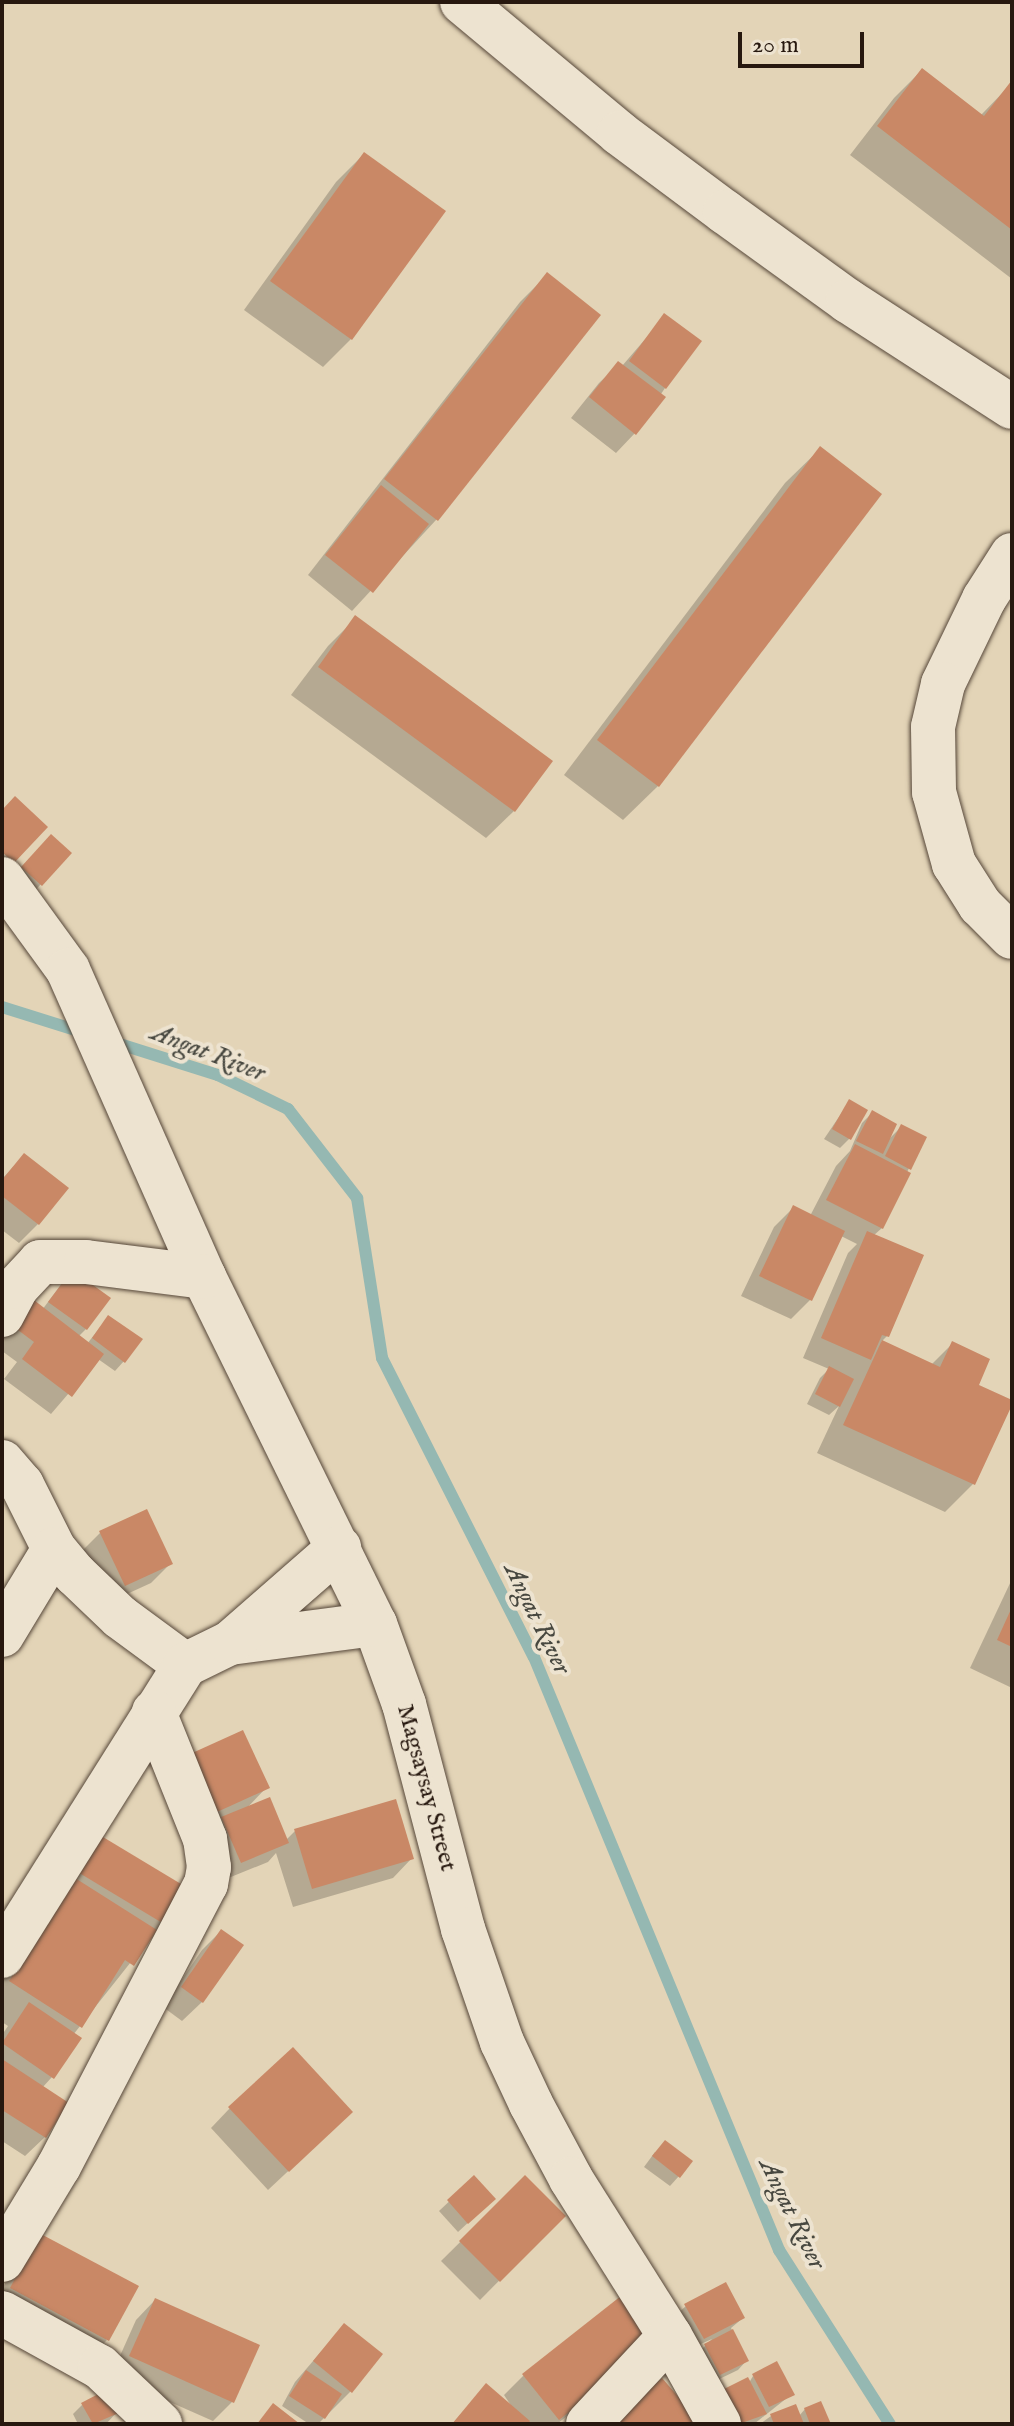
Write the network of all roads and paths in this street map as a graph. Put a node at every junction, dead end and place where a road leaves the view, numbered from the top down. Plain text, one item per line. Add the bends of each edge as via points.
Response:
1 (462, 2) edge
2 (1012, 407) edge
3 (1012, 555) edge
4 (2, 879) edge
5 (1012, 937) edge
6 (204, 1277) junction
7 (2, 1315) edge
8 (2, 1462) edge
9 (339, 1548) junction
10 (54, 1549) junction
11 (375, 1624) junction
12 (2, 1635) edge
13 (230, 1643) junction
14 (185, 1665) junction
15 (154, 1712) junction
16 (2, 1956) edge
17 (2, 2260) edge
18 (2, 2313) edge
19 (670, 2336) junction
20 (160, 2424) edge
21 (588, 2424) edge
22 (719, 2424) edge

1 - 2 street via 619,133 725,212 848,301
3 - 5 street via 943,684 933,727 934,792 954,864 980,905
4 - 6 street, Magsaysay Street via 68,970
6 - 7 street via 100,1263 40,1262 17,1287
6 - 9 street, Magsaysay Street
8 - 10 street via 22,1485
9 - 11 street, Magsaysay Street
9 - 13 street
10 - 12 street
10 - 14 street via 120,1617
11 - 13 street
11 - 19 street, Magsaysay Street via 408,1717 463,1929 502,2042 571,2179
13 - 14 street
14 - 15 street
15 - 16 street
15 - 17 street via 205,1839 206,1884 59,2166
18 - 20 street via 100,2367
19 - 21 street
19 - 22 street, Magsaysay Street

